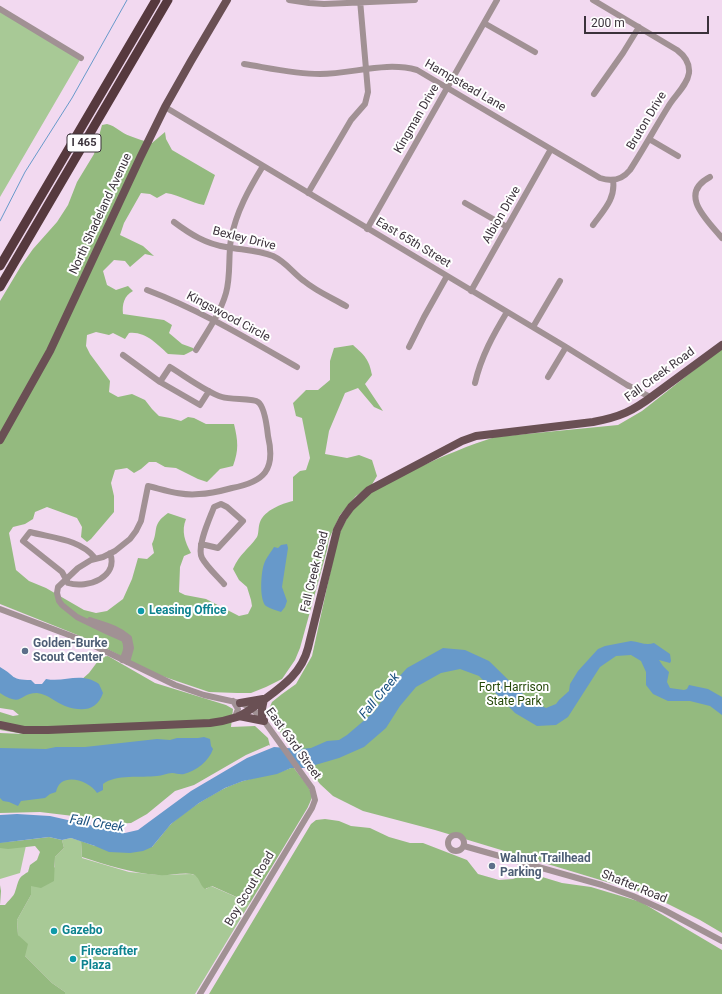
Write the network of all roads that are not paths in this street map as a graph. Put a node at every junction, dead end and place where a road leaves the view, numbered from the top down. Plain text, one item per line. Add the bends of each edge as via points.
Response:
1 (156, 0) edge
2 (168, 0) edge
3 (227, 0) edge
4 (290, 0) edge
5 (415, 0) edge
6 (497, 0) edge
7 (593, 0) edge
8 (360, 1) edge
9 (0, 9) edge
10 (484, 23) junction
11 (640, 27) junction
12 (534, 52) dead end
13 (81, 58) dead end
14 (244, 64) dead end
15 (366, 69) junction
16 (448, 87) junction
17 (594, 94) dead end
18 (165, 107) junction
19 (649, 139) junction
20 (551, 149) junction
21 (678, 156) dead end
22 (263, 166) junction
23 (710, 177) dead end
24 (613, 180) junction
25 (308, 193) junction
26 (465, 203) dead end
27 (174, 222) dead end
28 (593, 225) dead end
29 (507, 227) junction
30 (367, 229) junction
31 (722, 238) edge
32 (230, 248) junction
33 (0, 266) edge
34 (447, 276) junction
35 (560, 281) dead end
36 (0, 287) edge
37 (147, 290) dead end
38 (472, 291) junction
39 (346, 306) dead end
40 (507, 312) junction
41 (214, 320) junction
42 (533, 327) junction
43 (722, 345) edge
44 (409, 347) dead end
45 (566, 347) junction
46 (196, 350) dead end
47 (123, 355) dead end
48 (297, 367) dead end
49 (548, 377) dead end
50 (160, 382) junction
51 (474, 383) dead end
52 (209, 391) junction
53 (650, 397) junction
54 (0, 440) edge
55 (223, 490) junction
56 (221, 504) junction
57 (201, 544) junction
58 (110, 553) junction
59 (95, 558) junction
60 (64, 580) junction
61 (224, 584) dead end
62 (0, 609) edge
63 (124, 661) junction
64 (264, 699) junction
65 (237, 702) junction
66 (252, 708) junction
67 (237, 717) junction
68 (265, 722) junction
69 (0, 725) edge
70 (314, 794) joint
71 (464, 846) dead end
72 (722, 941) edge
73 (200, 994) edge

1 - 33 highway, I 465
2 - 36 highway, I 465
3 - 18 main road, North Shadeland Avenue
4 - 8 street via 316,4
5 - 8 street
6 - 10 street, Kingman Drive
7 - 11 street
8 - 15 street
9 - 13 street
10 - 12 street
10 - 16 street, Kingman Drive
11 - 17 street
11 - 19 street, Bruton Drive via 677,50 685,58 689,72 686,82
14 - 15 street, Hampstead Lane via 317,74
15 - 16 street, Hampstead Lane via 395,66 410,68 423,72
15 - 25 street via 366,102 349,123
16 - 20 street, Hampstead Lane
16 - 30 street, Kingman Drive
18 - 22 street, East 65th Street
18 - 54 main road, North Shadeland Avenue via 50,351
19 - 21 street
19 - 24 street, Bruton Drive via 629,172 620,179
20 - 24 street, Hampstead Lane via 600,178
20 - 29 street, Albion Drive
22 - 25 street, East 65th Street
22 - 32 street via 241,206
23 - 31 street via 703,181 698,189 696,204
24 - 28 street via 611,198
25 - 30 street, East 65th Street
26 - 29 street
27 - 32 street, Bexley Drive via 202,240
29 - 38 street, Albion Drive
30 - 34 street, East 65th Street
32 - 39 street, Bexley Drive via 276,257 307,284
32 - 41 street via 228,284
34 - 38 street, East 65th Street
34 - 44 street
35 - 42 street
37 - 41 street, Kingswood Circle
38 - 40 street, East 65th Street
40 - 42 street, East 65th Street
40 - 51 street via 484,353
41 - 46 street
41 - 48 street, Kingswood Circle
42 - 45 street, East 65th Street
43 - 53 main road, Fall Creek Road
45 - 49 street
45 - 53 street, East 65th Street
47 - 50 street
50 - 52 street via 200,405
50 - 52 street via 170,367
52 - 55 street via 224,398 256,400 262,409 271,447 271,458 261,477 252,483
53 - 64 main road, Fall Creek Road via 645,403 628,412 604,420 474,436 366,492 344,516 337,530 304,660 289,680
55 - 56 street
55 - 58 street via 198,495 175,493 148,486 143,513 136,531 125,544
56 - 57 street via 214,507
56 - 57 street via 243,521 218,548
57 - 61 street via 202,558
58 - 59 street
58 - 60 street via 110,566 105,575 97,581 75,585
59 - 60 street
59 - 60 street via 76,543 30,532 23,541 62,572
60 - 63 street via 58,586 57,594 62,605 81,620 124,639 127,644
62 - 63 street via 67,634
63 - 65 street via 182,688
64 - 65 main road
64 - 66 main road, Fall Creek Road
64 - 68 main road via 262,709
65 - 66 street
65 - 67 street
66 - 67 main road, Fall Creek Road
66 - 68 street, East 63rd Street
67 - 68 main road
67 - 69 main road, Fall Creek Road via 210,723 48,730 24,730
68 - 70 street, East 63rd Street via 310,784
70 - 73 street, Boy Scout Road via 312,808
71 - 72 street, Shafter Road via 633,896

